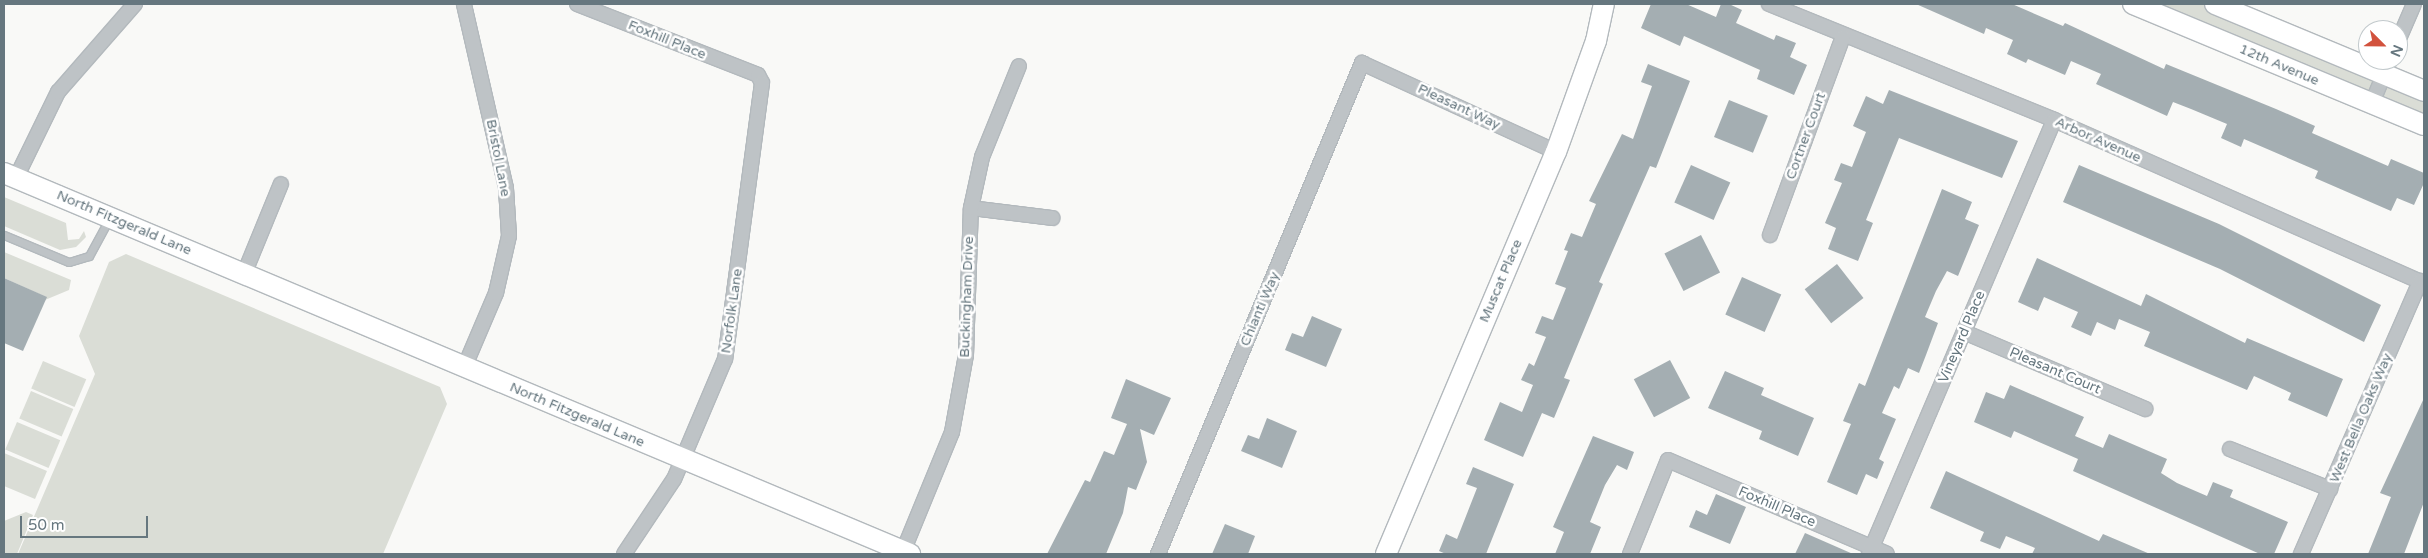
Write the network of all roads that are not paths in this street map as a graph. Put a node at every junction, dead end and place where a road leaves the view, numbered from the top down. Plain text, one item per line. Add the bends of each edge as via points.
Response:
1 (135, 4) edge
2 (464, 4) edge
3 (577, 4) edge
4 (1604, 4) edge
5 (1769, 4) edge
6 (2133, 4) edge
7 (2215, 4) edge
8 (2414, 4) edge
9 (2407, 20) edge
10 (1842, 37) junction
11 (2358, 56) edge
12 (1362, 63) joint
13 (1019, 66) dead end
14 (2386, 70) edge
15 (2392, 70) edge
16 (758, 75) joint
17 (2424, 91) edge
18 (2372, 103) junction
19 (2054, 120) junction
20 (2424, 125) edge
21 (1556, 152) junction
22 (10, 176) edge
23 (281, 184) dead end
24 (971, 208) junction
25 (110, 217) junction
26 (1052, 218) dead end
27 (4, 235) edge
28 (1770, 235) dead end
29 (244, 274) junction
30 (2422, 282) edge
31 (1964, 332) junction
32 (464, 368) junction
33 (2145, 409) dead end
34 (2230, 449) dead end
35 (684, 459) junction
36 (2330, 489) junction
37 (1870, 551) edge
38 (905, 553) edge
39 (624, 554) edge
40 (1158, 554) edge
41 (1386, 554) edge
42 (1630, 554) edge
43 (1887, 554) edge
44 (2301, 554) edge

1 - 22 street via 58,92
2 - 32 street, Bristol Lane via 506,188 509,236 496,293
3 - 16 street, Foxhill Place
4 - 21 street, Muscat Place via 1596,41
5 - 10 street, Arbor Avenue
6 - 18 street, 12th Avenue
7 - 11 street
8 - 9 street
10 - 19 street, Arbor Avenue
10 - 28 street, Cortner Court
12 - 21 street, Pleasant Way
12 - 40 street, Chianti Way
13 - 24 street, Buckingham Drive via 982,157
14 - 18 street
15 - 17 street
16 - 35 street, Norfolk Lane via 762,97 726,359
18 - 20 street, 12th Avenue
19 - 30 street, Arbor Avenue
19 - 31 street, Vineyard Place
21 - 41 street, Muscat Place
22 - 25 street, North Fitzgerald Lane
23 - 29 street
24 - 26 street
24 - 38 street, Buckingham Drive via 966,355 952,432
25 - 27 lane via 89,256 69,262
25 - 29 street, North Fitzgerald Lane
29 - 32 street, North Fitzgerald Lane
30 - 36 street, West Bella Oaks Way
31 - 33 street, Pleasant Court
31 - 37 street, Vineyard Place
32 - 35 street, North Fitzgerald Lane
34 - 36 street
35 - 38 street, North Fitzgerald Lane
35 - 39 street, Norfolk Lane
36 - 44 street, West Bella Oaks Way
37 - 42 street, Foxhill Place via 1668,460
37 - 43 street, Foxhill Place

